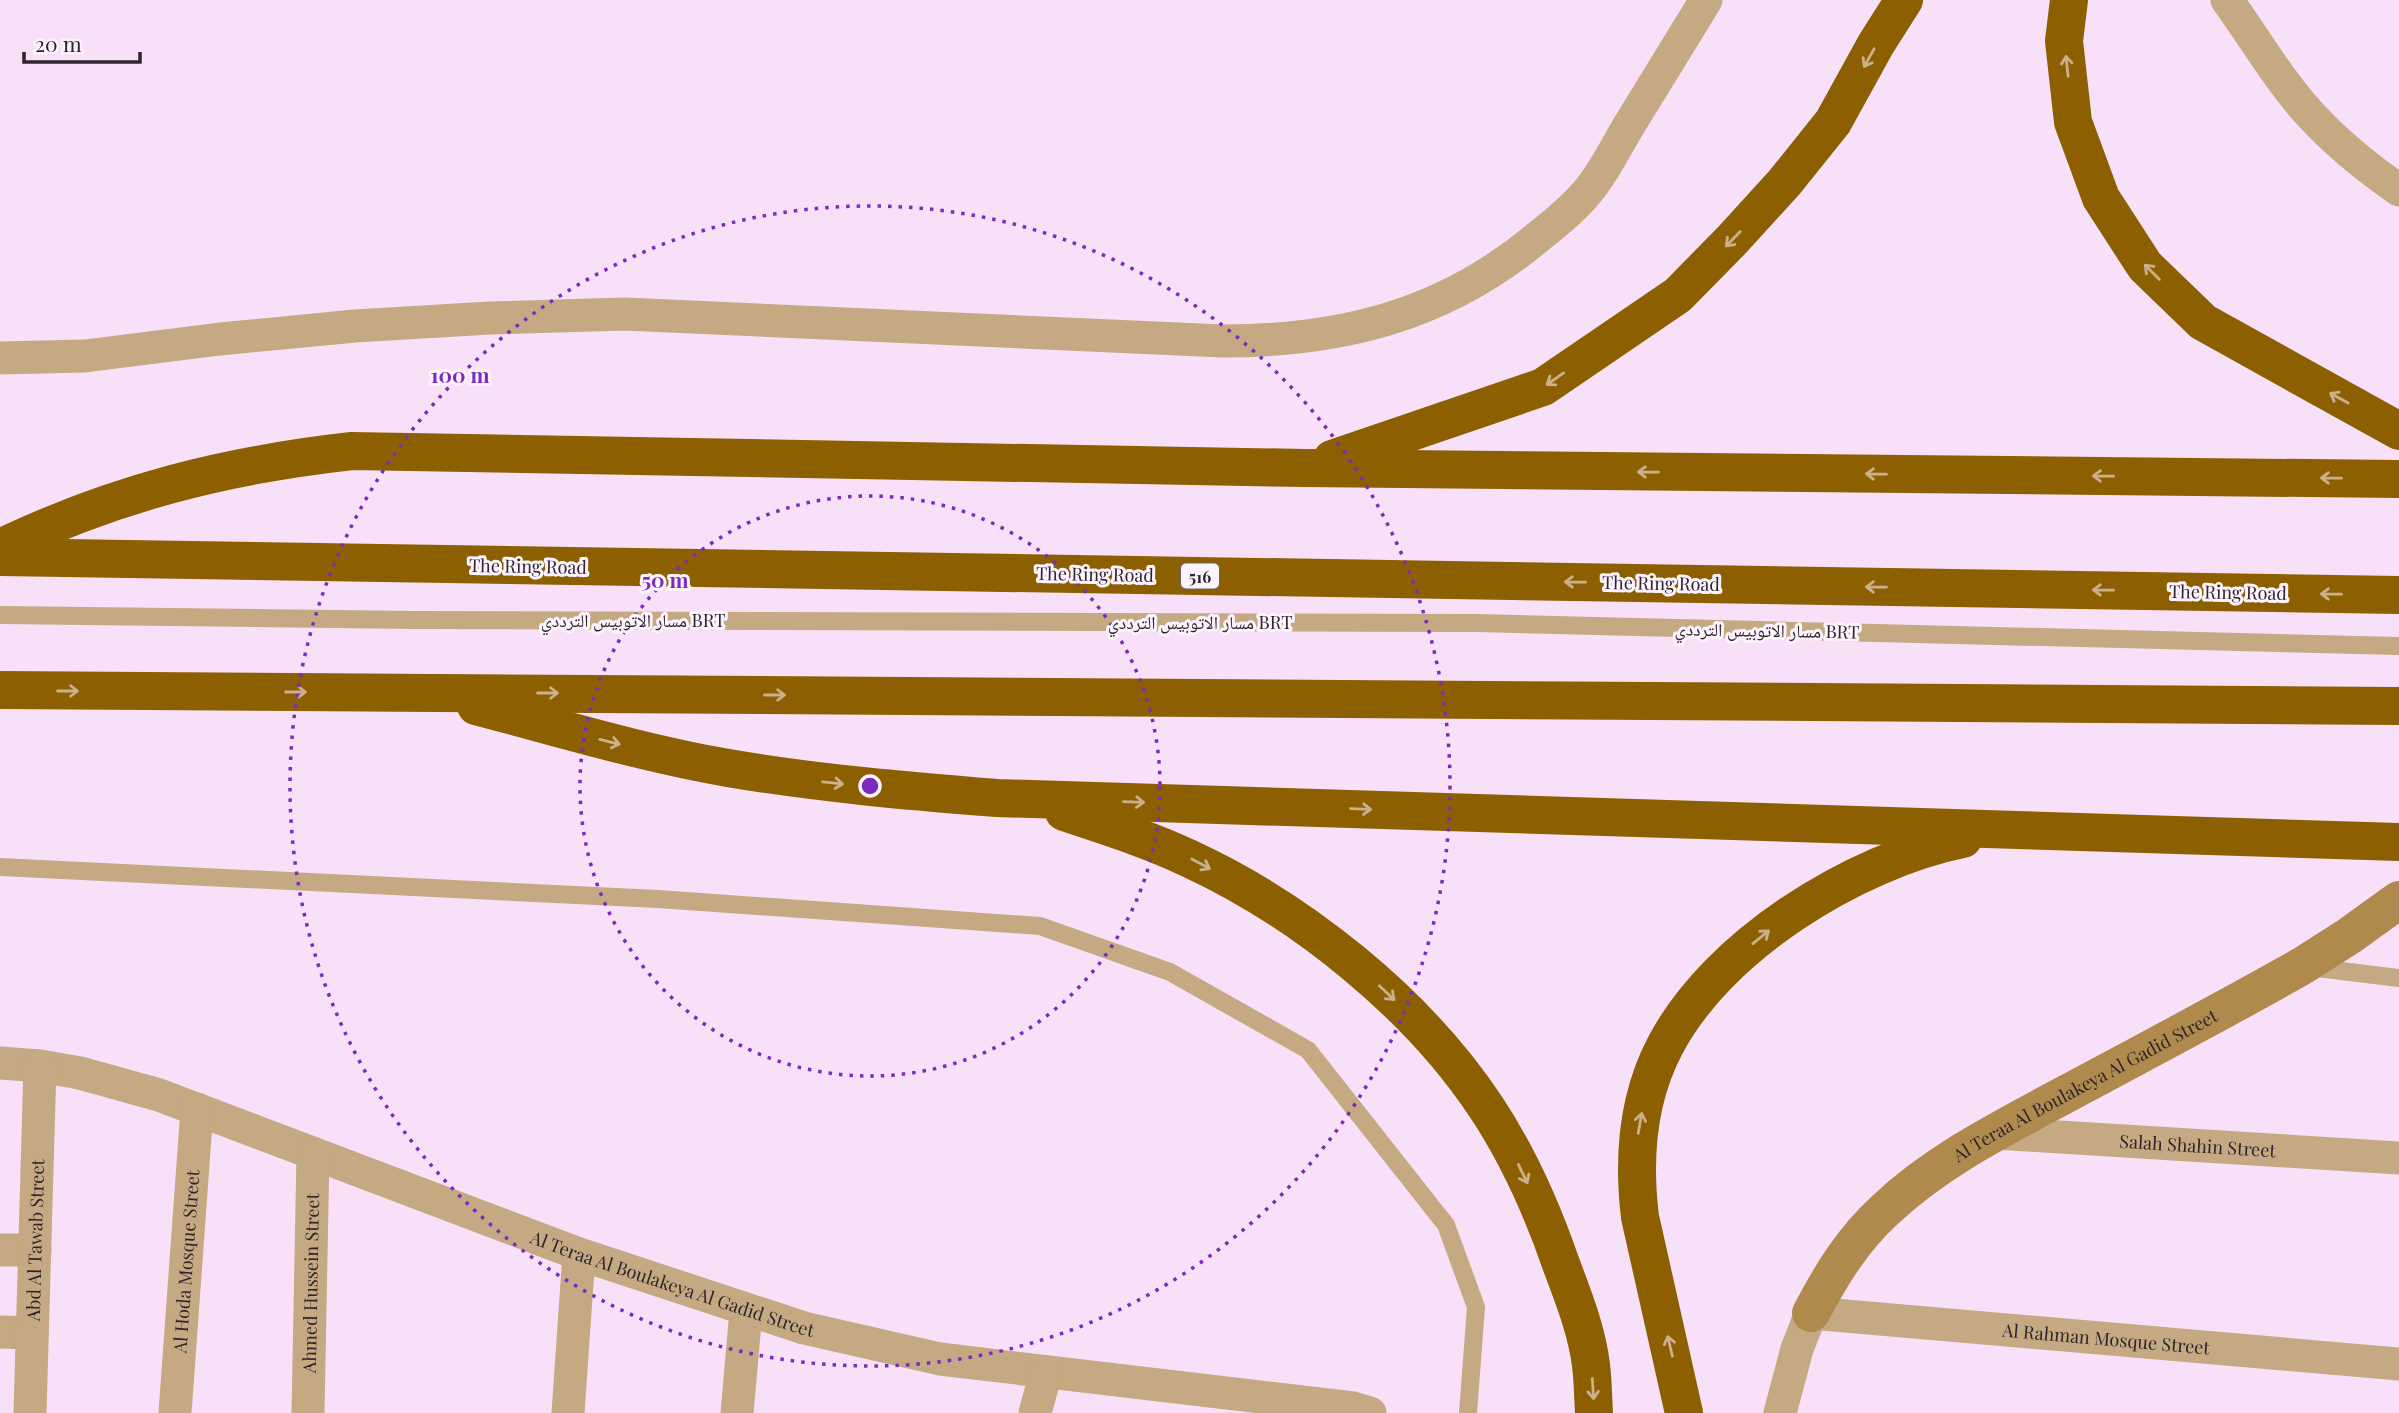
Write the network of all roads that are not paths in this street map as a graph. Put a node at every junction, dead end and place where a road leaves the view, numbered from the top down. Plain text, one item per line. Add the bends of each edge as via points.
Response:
1 (1706, 0) edge
2 (1905, 0) edge
3 (2069, 0) edge
4 (2227, 0) edge
5 (2399, 190) edge
6 (0, 358) edge
7 (2399, 431) edge
8 (1305, 468) junction
9 (2399, 478) edge
10 (0, 548) edge
11 (0, 557) edge
12 (2399, 595) edge
13 (0, 615) edge
14 (2399, 646) edge
15 (0, 690) edge
16 (426, 692) junction
17 (2399, 706) edge
18 (997, 798) junction
19 (2010, 829) junction
20 (2399, 842) edge
21 (0, 867) edge
22 (2399, 900) edge
23 (2302, 966) junction
24 (2399, 978) edge
25 (0, 1063) edge
26 (40, 1066) junction
27 (197, 1109) junction
28 (1996, 1133) junction
29 (313, 1153) junction
30 (2399, 1158) edge
31 (0, 1250) edge
32 (35, 1250) junction
33 (579, 1254) junction
34 (746, 1311) junction
35 (1811, 1313) junction
36 (16, 1332) edge
37 (2399, 1364) edge
38 (1046, 1373) junction
39 (1358, 1411) edge
40 (30, 1413) edge
41 (175, 1413) edge
42 (308, 1413) edge
43 (568, 1413) edge
44 (737, 1413) edge
45 (1035, 1413) edge
46 (1468, 1413) edge
47 (1594, 1413) edge
48 (1685, 1413) edge
49 (1780, 1413) edge

1 - 6 street via 1591,187 1557,222 1519,254 1434,303 1347,331 1306,338 1223,341 625,314 355,326 85,356
2 -> 8 highway via 1833,122 1784,183 1678,295 1543,387
7 -> 3 highway via 2203,322 2145,266 2101,198 2073,122 2064,41
4 - 5 street via 2307,111 2337,142
9 -> 8 highway
8 - 10 highway via 352,451 229,469 165,485 102,505
12 -> 11 highway, The Ring Road / 516
13 - 14 lane, مسار الاتوبيس الترددي BRT via 1478,623
15 -> 16 highway
16 -> 17 highway
16 -> 18 highway via 578,734 726,767 893,790
18 -> 19 highway
18 -> 47 highway via 1126,832 1248,889 1357,965 1406,1011 1485,1106 1550,1230 1591,1363
19 - 20 highway
48 -> 19 highway via 1636,1185 1640,1124 1664,1048 1683,1014 1720,972 1805,904 1903,856
21 - 46 lane via 658,899 1040,926 1170,972 1308,1050 1446,1225 1476,1307
22 - 23 street, Al Teraa Al Boulakeya Al Gadid Street
23 - 24 lane
23 - 28 street, Al Teraa Al Boulakeya Al Gadid Street
25 - 26 street, Al Teraa Al Boulakeya Al Gadid Street
26 - 27 street, Al Teraa Al Boulakeya Al Gadid Street via 120,1083
26 - 32 street, Abd Al Tawab Street
27 - 29 street, Al Teraa Al Boulakeya Al Gadid Street
27 - 41 street, Al Hoda Mosque Street
28 - 30 street, Salah Shahin Street
28 - 35 street, Al Teraa Al Boulakeya Al Gadid Street via 1909,1189 1883,1212 1855,1242
29 - 33 street, Al Teraa Al Boulakeya Al Gadid Street
29 - 42 street, Ahmed Hussein Street
31 - 32 street
32 - 36 street, Abd Al Tawab Street
33 - 34 street, Al Teraa Al Boulakeya Al Gadid Street
33 - 43 street
34 - 38 street, Al Teraa Al Boulakeya Al Gadid Street via 879,1347
34 - 44 street
35 - 37 street, Al Rahman Mosque Street
35 - 49 street
36 - 40 street, Abd Al Tawab Street
38 - 39 street, Al Teraa Al Boulakeya Al Gadid Street
38 - 45 street

